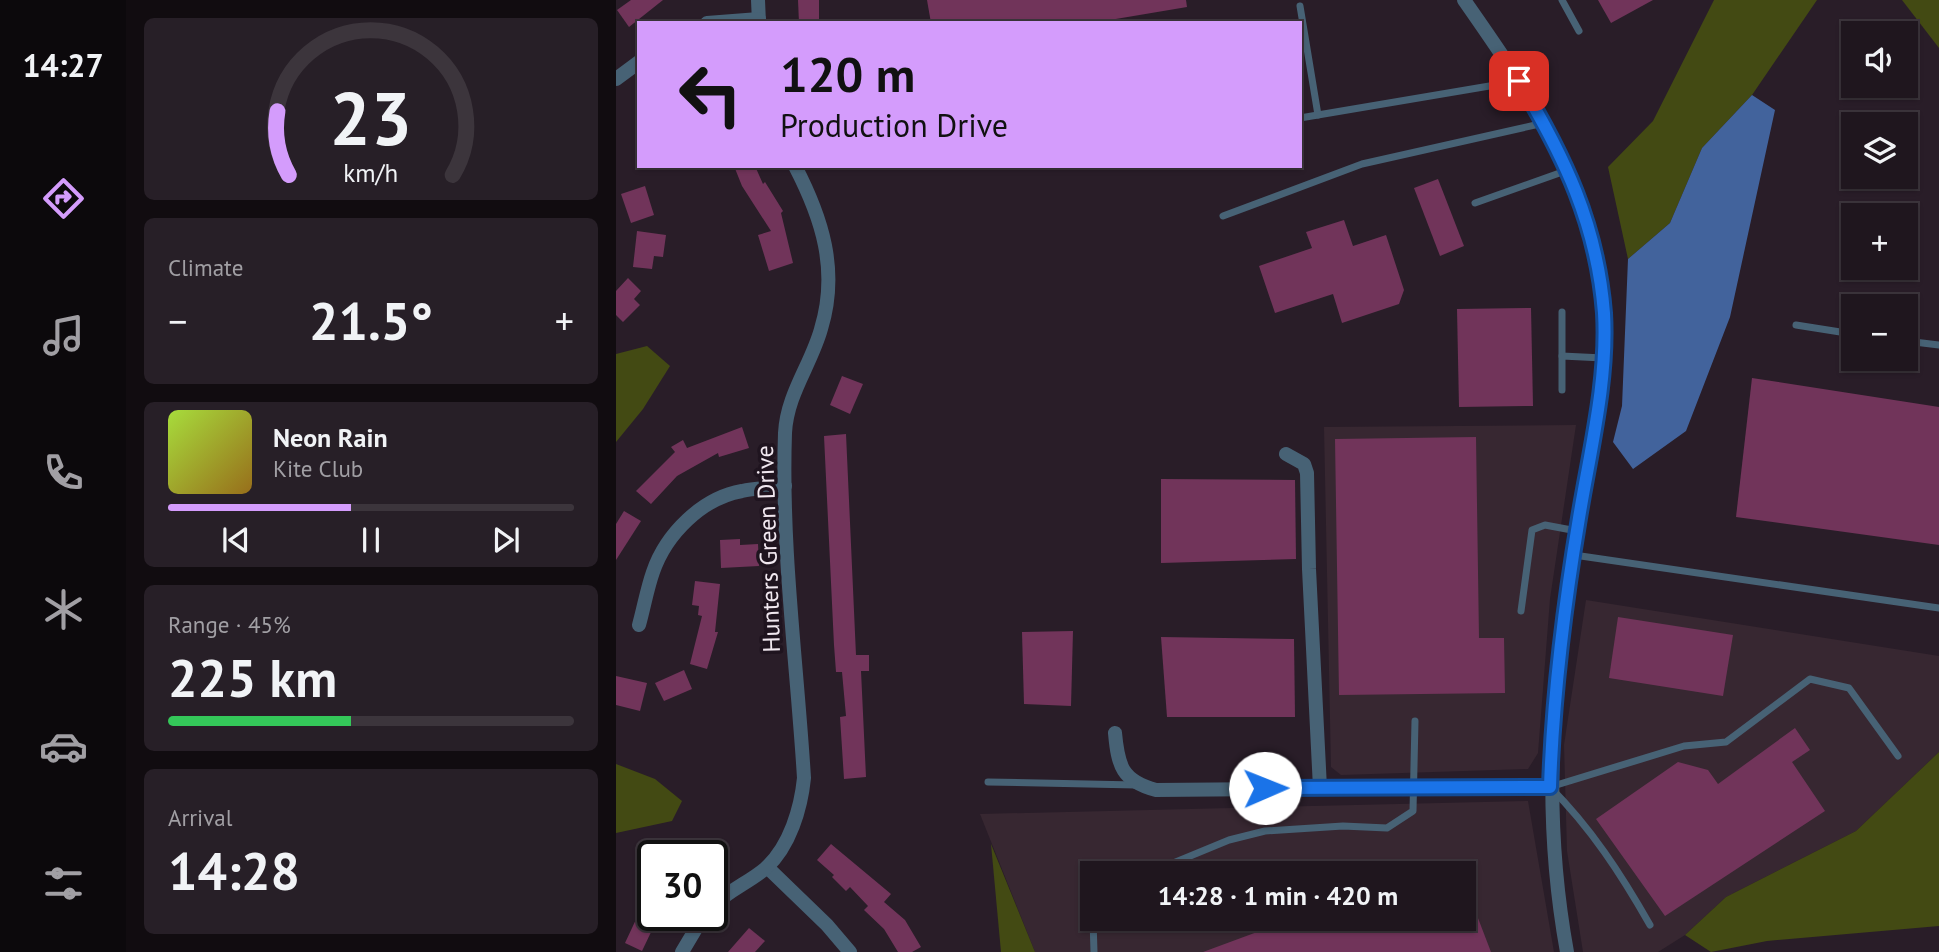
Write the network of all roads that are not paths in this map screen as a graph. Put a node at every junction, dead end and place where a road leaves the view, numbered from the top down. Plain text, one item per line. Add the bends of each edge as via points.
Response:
1 (758, 0) edge
2 (1464, 0) edge
3 (1562, 0) edge
4 (1300, 6) dead end
5 (759, 21) edge
6 (1579, 31) dead end
7 (637, 63) edge
8 (616, 79) edge
9 (1519, 81) junction
10 (1318, 115) junction
11 (1302, 118) edge
12 (1544, 122) junction
13 (796, 168) edge
14 (1569, 170) junction
15 (1475, 203) dead end
16 (1223, 216) dead end
17 (1562, 312) dead end
18 (1796, 325) dead end
19 (1841, 332) edge
20 (1918, 342) edge
21 (1939, 345) edge
22 (1562, 356) junction
23 (1603, 358) junction
24 (1562, 390) dead end
25 (1286, 454) dead end
26 (785, 486) junction
27 (1577, 531) junction
28 (1574, 555) junction
29 (1939, 608) edge
30 (1521, 611) dead end
31 (639, 625) dead end
32 (1415, 721) dead end
33 (1115, 733) dead end
34 (1898, 756) dead end
35 (988, 782) dead end
36 (1137, 785) junction
37 (1415, 787) junction
38 (1550, 787) junction
39 (1320, 788) junction
40 (1178, 861) edge
41 (767, 867) junction
42 (728, 895) edge
43 (1650, 925) dead end
44 (694, 931) edge
45 (1093, 931) edge
46 (681, 952) edge
47 (850, 952) edge
48 (1094, 952) edge
49 (1567, 952) edge

1 - 5 street
2 - 9 street
3 - 6 lane
4 - 10 lane
7 - 8 street
9 - 10 lane
9 - 12 street
10 - 11 lane
12 - 14 street
12 - 16 lane via 1362,164
13 - 26 street, Hunters Green Drive via 815,204 830,279 821,329 789,408
14 - 15 lane
14 - 23 street via 1600,280
17 - 22 lane
18 - 19 lane
20 - 21 lane
22 - 23 lane
22 - 24 lane
23 - 27 street
25 - 39 street via 1304,464 1307,473
26 - 31 street via 741,491 699,510 663,551
26 - 41 street, Hunters Green Drive via 804,778 795,822
27 - 28 street
27 - 30 lane via 1545,525 1532,530
28 - 29 lane
28 - 38 street via 1556,674
32 - 37 lane
33 - 36 street via 1120,765
34 - 38 lane via 1849,688 1810,679 1726,742 1684,746
35 - 36 lane
36 - 39 street via 1156,789
37 - 38 street
37 - 39 street
37 - 40 lane via 1413,811 1387,828 1265,831
38 - 43 lane via 1583,819
38 - 49 street via 1552,845
41 - 42 street, Hunters Green Drive
41 - 47 street
44 - 46 street
45 - 48 lane

